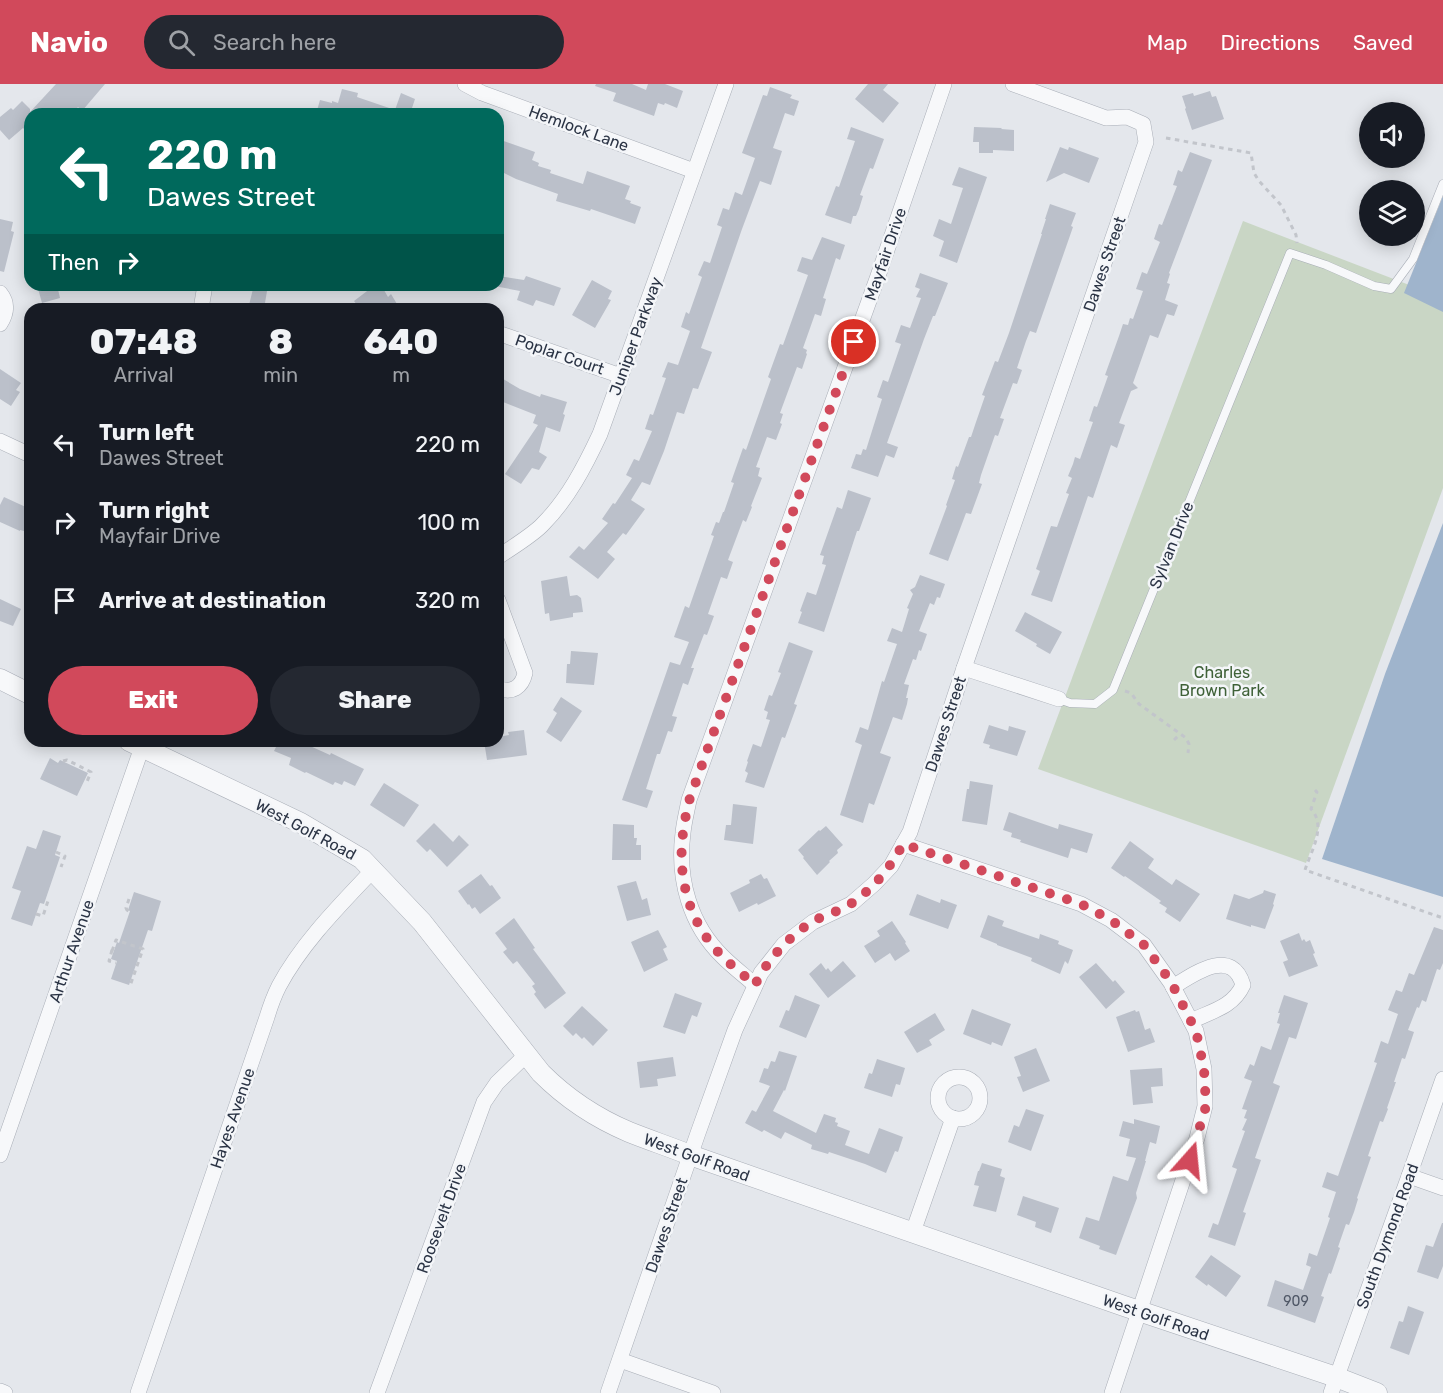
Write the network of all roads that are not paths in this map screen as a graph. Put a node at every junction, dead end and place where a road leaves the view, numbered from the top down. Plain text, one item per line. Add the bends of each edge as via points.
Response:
1 (465, 84) edge
2 (726, 84) edge
3 (944, 84) edge
4 (1013, 84) edge
5 (694, 171) junction
6 (1443, 184) edge
7 (0, 293) edge
8 (0, 324) edge
9 (504, 335) edge
10 (621, 376) junction
11 (0, 441) edge
12 (24, 452) edge
13 (504, 553) edge
14 (504, 616) edge
15 (964, 668) junction
16 (0, 679) edge
17 (504, 690) edge
18 (24, 691) edge
19 (1059, 699) joint
20 (134, 747) edge
21 (141, 747) edge
22 (903, 844) junction
23 (373, 870) junction
24 (755, 985) junction
25 (1173, 987) junction
26 (1191, 1021) junction
27 (526, 1055) junction
28 (1443, 1079) edge
29 (953, 1118) dead end
30 (0, 1155) edge
31 (690, 1155) junction
32 (1409, 1176) junction
33 (1443, 1188) edge
34 (913, 1232) junction
35 (1139, 1311) junction
36 (620, 1360) junction
37 (1333, 1385) edge
38 (0, 1391) edge
39 (5, 1393) edge
40 (138, 1393) edge
41 (377, 1393) edge
42 (608, 1393) edge
43 (712, 1393) edge
44 (1112, 1393) edge
45 (1377, 1393) edge

1 - 5 street, Hemlock Lane
2 - 5 street, Juniper Parkway
3 - 24 street, Mayfair Drive via 689,801 681,861 693,915 722,957
4 - 15 street, Dawes Street via 1106,118 1127,117 1143,124 1146,142
5 - 10 street, Juniper Parkway
6 - 19 lane, Sylvan Drive via 1413,259 1392,289 1374,286 1293,254 1113,690 1095,704
7 - 8 street via 6,303
9 - 10 street, Poplar Court
10 - 13 street, Juniper Parkway via 586,465 542,526
11 - 12 street
14 - 17 street via 525,673 515,690
15 - 19 street
15 - 22 street, Dawes Street
16 - 18 street
20 - 30 street, Arthur Avenue
21 - 23 street, West Golf Road via 301,823 362,859
22 - 24 street, Dawes Street via 891,866 851,904 813,922 784,944
22 - 25 street via 1081,904 1144,945
23 - 27 street, West Golf Road via 422,922
23 - 40 street, Hayes Avenue via 319,929 278,988
24 - 31 street, Dawes Street
25 - 26 street
25 - 26 street via 1224,964 1240,976 1243,985 1229,1004
26 - 35 street via 1204,1069 1206,1106
27 - 31 street, West Golf Road via 559,1090 582,1107 627,1131
27 - 41 street, Roosevelt Drive via 484,1102
28 - 32 street, South Dymond Road
29 - 34 street
31 - 34 street, West Golf Road
31 - 36 street, Dawes Street
32 - 33 street
32 - 37 street, South Dymond Road
34 - 35 street, West Golf Road
35 - 37 street, West Golf Road
35 - 44 street
36 - 42 street, Dawes Street
36 - 43 street
37 - 45 street, West Golf Road
38 - 39 street

